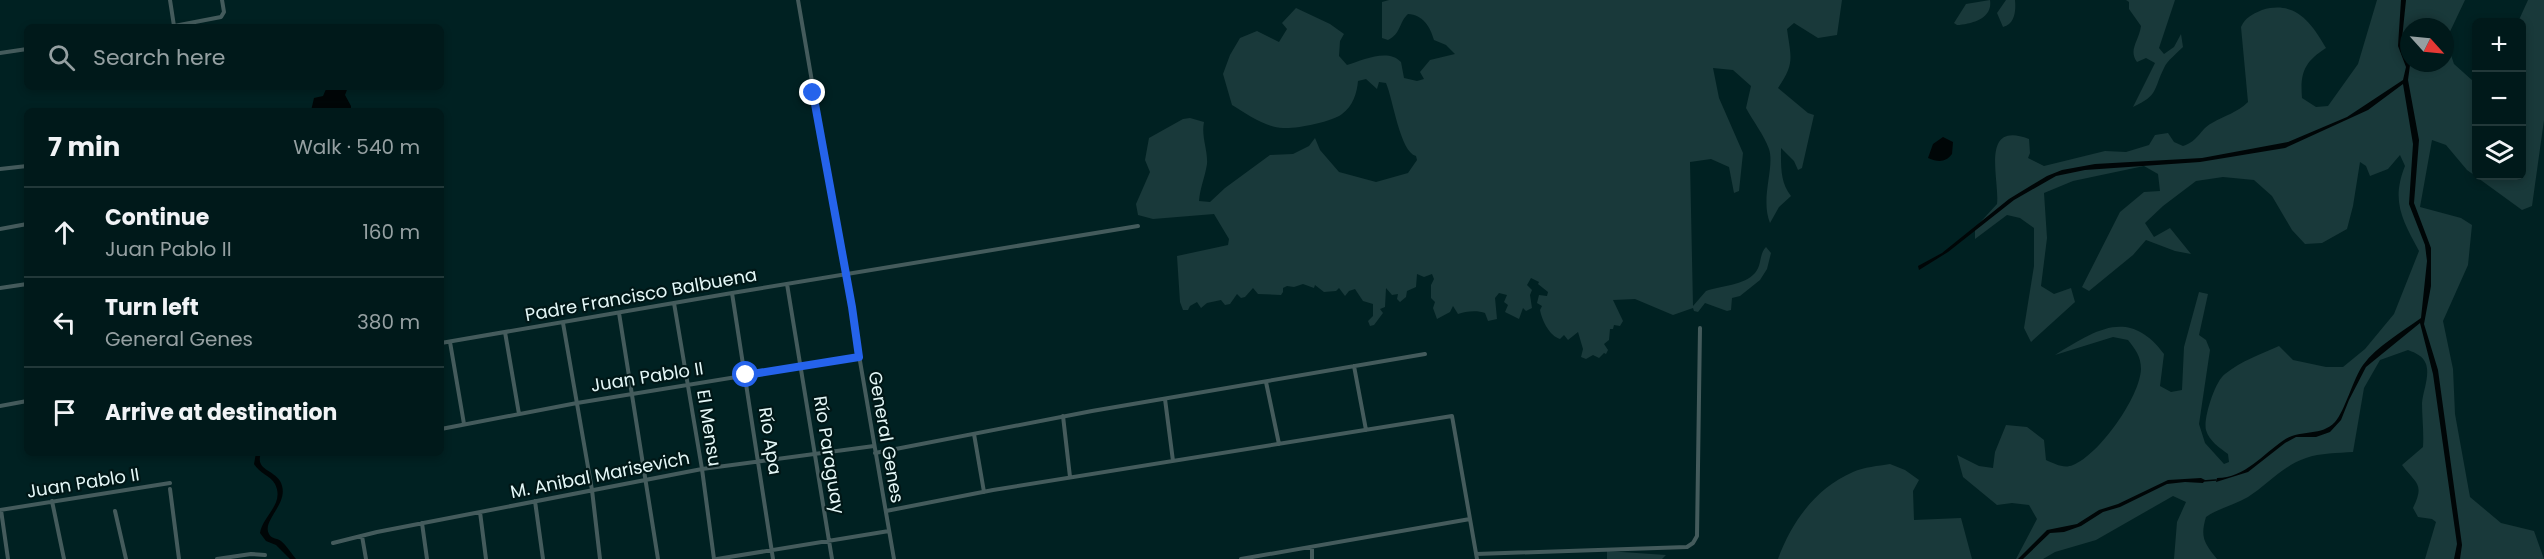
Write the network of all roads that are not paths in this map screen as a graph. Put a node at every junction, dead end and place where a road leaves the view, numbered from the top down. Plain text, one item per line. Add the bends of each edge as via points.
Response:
1 (170, 0) edge
2 (222, 0) edge
3 (798, 0) edge
4 (172, 24) edge
5 (183, 24) edge
6 (24, 49) edge
7 (0, 53) edge
8 (24, 166) edge
9 (0, 170) edge
10 (24, 225) edge
11 (1138, 226) dead end
12 (0, 229) edge
13 (846, 275) junction
14 (24, 284) edge
15 (787, 284) junction
16 (0, 288) edge
17 (732, 293) junction
18 (674, 303) junction
19 (619, 313) junction
20 (563, 322) junction
21 (1700, 328) dead end
22 (505, 332) junction
23 (450, 342) junction
24 (444, 343) edge
25 (1425, 354) dead end
26 (859, 357) junction
27 (801, 365) junction
28 (1354, 366) junction
29 (746, 375) junction
30 (1266, 382) junction
31 (688, 384) junction
32 (632, 393) junction
33 (1165, 399) junction
34 (24, 402) edge
35 (577, 403) junction
36 (0, 406) edge
37 (519, 414) junction
38 (1063, 416) junction
39 (465, 424) junction
40 (444, 428) edge
41 (1366, 430) junction
42 (974, 435) junction
43 (1279, 444) junction
44 (874, 446) junction
45 (815, 453) junction
46 (875, 453) junction
47 (759, 460) junction
48 (1173, 460) junction
49 (702, 470) junction
50 (1070, 477) junction
51 (646, 480) junction
52 (170, 483) dead end
53 (170, 489) dead end
54 (592, 490) junction
55 (984, 492) junction
56 (52, 501) junction
57 (535, 501) junction
58 (1, 510) edge
59 (115, 511) dead end
60 (886, 511) junction
61 (480, 512) junction
62 (1470, 519) junction
63 (422, 524) junction
64 (890, 531) junction
65 (362, 536) junction
66 (829, 541) junction
67 (333, 543) dead end
68 (1312, 547) junction
69 (772, 550) junction
70 (265, 555) dead end
71 (1476, 557) edge
72 (8, 559) edge
73 (63, 559) edge
74 (126, 559) edge
75 (179, 559) edge
76 (217, 559) edge
77 (366, 559) edge
78 (427, 559) edge
79 (486, 559) edge
80 (543, 559) edge
81 (600, 559) edge
82 (658, 559) edge
83 (716, 559) edge
84 (773, 559) edge
85 (832, 559) edge
86 (894, 559) edge
87 (1241, 559) edge
88 (1312, 559) edge

1 - 4 street
2 - 5 street via 221,17
3 - 13 street, General Genes
6 - 7 street
8 - 9 street
10 - 12 street
11 - 13 street, Padre Francisco Balbuena
13 - 15 street, Padre Francisco Balbuena
13 - 26 street, General Genes
14 - 16 street
15 - 17 street, Padre Francisco Balbuena
15 - 27 street, Río Paraguay
17 - 18 street, Padre Francisco Balbuena
17 - 29 street, Río Apa
18 - 19 street, Padre Francisco Balbuena
18 - 31 street, El Mensu
19 - 20 street, Padre Francisco Balbuena
19 - 32 street
20 - 22 street, Padre Francisco Balbuena
20 - 35 street
21 - 71 street via 1697,536 1693,543 1687,547
22 - 23 street, Padre Francisco Balbuena
22 - 37 street
23 - 24 street, Padre Francisco Balbuena
23 - 39 street
25 - 28 street
26 - 27 street, Juan Pablo II
26 - 44 street, General Genes
27 - 29 street, Juan Pablo II
27 - 45 street, Río Paraguay
28 - 30 street
28 - 41 street
29 - 31 street, Juan Pablo II
29 - 47 street, Río Apa
30 - 33 street
30 - 43 street
31 - 32 street, Juan Pablo II
31 - 49 street, El Mensu
32 - 35 street, Juan Pablo II
32 - 51 street
33 - 38 street
33 - 48 street
34 - 36 street
35 - 37 street, Juan Pablo II
35 - 54 street
37 - 39 street, Juan Pablo II
38 - 42 street
38 - 50 street
39 - 40 street, Juan Pablo II
41 - 43 street
41 - 62 street via 1452,416
42 - 46 street
42 - 55 street
43 - 48 street
44 - 45 street, M. Anibal Marisevich
44 - 46 street, General Genes
45 - 47 street, M. Anibal Marisevich
45 - 66 street, Río Paraguay
46 - 60 street, General Genes
47 - 49 street, M. Anibal Marisevich
47 - 69 street, Río Apa
48 - 50 street
49 - 51 street, M. Anibal Marisevich
49 - 83 street, El Mensu
50 - 55 street
51 - 54 street, M. Anibal Marisevich
51 - 82 street
52 - 56 street, Juan Pablo II
53 - 75 street
54 - 57 street, M. Anibal Marisevich
54 - 81 street
55 - 60 street
56 - 58 street, Juan Pablo II
56 - 73 street
57 - 61 street, M. Anibal Marisevich
57 - 80 street
58 - 72 street
59 - 74 street
60 - 64 street, General Genes
61 - 63 street, M. Anibal Marisevich
61 - 79 street
62 - 68 street
62 - 71 street
63 - 65 street, M. Anibal Marisevich
63 - 78 street
64 - 66 street
64 - 86 street, General Genes
65 - 67 street, M. Anibal Marisevich
65 - 77 street
66 - 69 street
66 - 85 street, Río Paraguay
68 - 87 street
68 - 88 street
69 - 83 street
69 - 84 street, Río Apa
70 - 76 street

